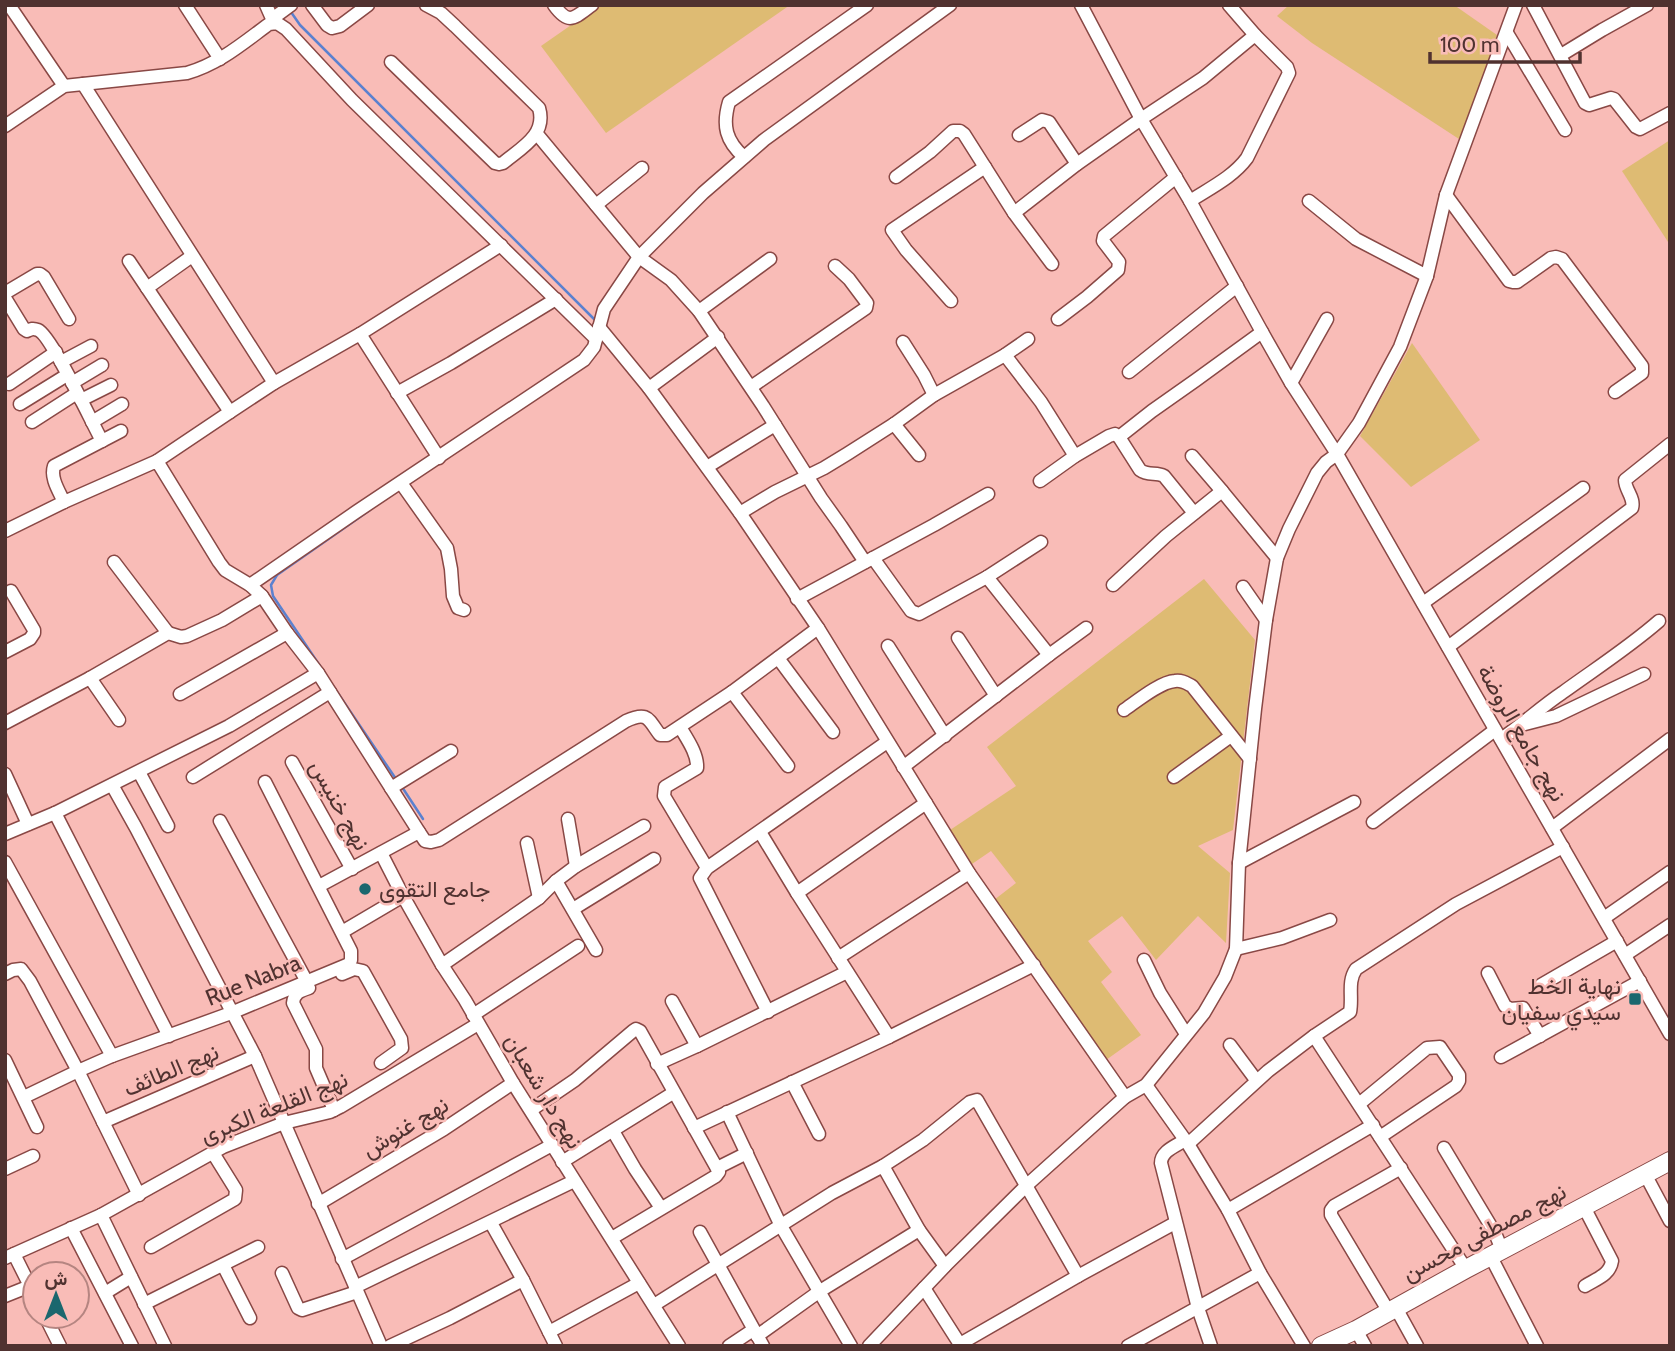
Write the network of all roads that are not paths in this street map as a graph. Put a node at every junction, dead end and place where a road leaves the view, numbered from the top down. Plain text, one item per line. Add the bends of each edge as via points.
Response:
1 (9, 5) edge
2 (185, 5) edge
3 (266, 5) edge
4 (291, 5) edge
5 (312, 5) edge
6 (368, 5) edge
7 (426, 5) edge
8 (554, 5) edge
9 (592, 5) edge
10 (867, 5) edge
11 (950, 5) edge
12 (1081, 5) edge
13 (1229, 5) edge
14 (1516, 5) edge
15 (1533, 5) edge
16 (1647, 5) edge
17 (273, 21) junction
18 (1507, 33) junction
19 (1255, 35) junction
20 (1561, 55) junction
21 (220, 59) junction
22 (391, 62) dead end
23 (83, 84) junction
24 (64, 86) junction
25 (1670, 113) edge
26 (1141, 119) junction
27 (5, 126) edge
28 (1565, 130) dead end
29 (537, 134) junction
30 (1019, 135) dead end
31 (744, 156) junction
32 (1077, 164) junction
33 (985, 167) junction
34 (642, 168) dead end
35 (896, 177) dead end
36 (1176, 177) junction
37 (1446, 195) junction
38 (1190, 201) junction
39 (1309, 201) dead end
40 (596, 205) junction
41 (1014, 212) junction
42 (501, 245) junction
43 (192, 256) junction
44 (639, 257) junction
45 (770, 259) dead end
46 (129, 261) dead end
47 (1052, 264) dead end
48 (835, 266) dead end
49 (1427, 276) junction
50 (1237, 286) junction
51 (147, 288) junction
52 (555, 299) junction
53 (951, 301) dead end
54 (7, 304) edge
55 (699, 311) junction
56 (69, 319) dead end
57 (1058, 319) dead end
58 (1327, 319) dead end
59 (1262, 332) junction
60 (598, 333) junction
61 (360, 334) junction
62 (718, 337) junction
63 (1028, 339) dead end
64 (903, 342) dead end
65 (91, 345) dead end
66 (1005, 355) junction
67 (59, 357) junction
68 (102, 365) dead end
69 (1129, 372) dead end
70 (274, 383) junction
71 (1291, 383) junction
72 (9, 384) dead end
73 (111, 385) dead end
74 (751, 387) junction
75 (74, 388) junction
76 (649, 388) junction
77 (1615, 392) dead end
78 (397, 393) junction
79 (933, 395) junction
80 (20, 404) dead end
81 (122, 404) dead end
82 (230, 412) junction
83 (32, 422) dead end
84 (92, 422) junction
85 (894, 424) junction
86 (775, 425) junction
87 (121, 430) dead end
88 (1119, 437) junction
89 (102, 441) junction
90 (1670, 444) edge
91 (1336, 454) junction
92 (919, 455) dead end
93 (1075, 456) junction
94 (1192, 456) dead end
95 (439, 458) junction
96 (157, 461) junction
97 (707, 467) junction
98 (807, 476) junction
99 (1040, 481) dead end
100 (401, 483) junction
101 (1583, 488) dead end
102 (1222, 491) junction
103 (988, 494) dead end
104 (64, 502) junction
105 (740, 513) junction
106 (1194, 513) junction
107 (5, 530) edge
108 (1041, 541) dead end
109 (1277, 558) junction
110 (869, 560) junction
111 (114, 562) dead end
112 (987, 577) junction
113 (250, 585) junction
114 (1112, 585) dead end
115 (1243, 587) dead end
116 (11, 591) dead end
117 (262, 596) junction
118 (797, 599) junction
119 (1423, 603) junction
120 (464, 610) dead end
121 (1266, 620) junction
122 (1659, 621) dead end
123 (818, 628) junction
124 (1086, 628) dead end
125 (168, 633) junction
126 (287, 633) junction
127 (958, 638) dead end
128 (888, 646) dead end
129 (1448, 647) junction
130 (5, 652) edge
131 (1049, 655) junction
132 (778, 658) junction
133 (318, 673) junction
134 (1644, 674) dead end
135 (90, 678) junction
136 (330, 692) junction
137 (732, 692) junction
138 (180, 694) dead end
139 (996, 695) junction
140 (1124, 710) dead end
141 (119, 720) dead end
142 (5, 723) edge
143 (1521, 725) junction
144 (680, 727) junction
145 (833, 732) dead end
146 (1498, 734) junction
147 (945, 736) junction
148 (1231, 736) junction
149 (1670, 739) edge
150 (887, 742) junction
151 (452, 751) dead end
152 (1250, 758) junction
153 (292, 762) dead end
154 (788, 766) dead end
155 (903, 767) junction
156 (139, 772) junction
157 (5, 774) edge
158 (193, 777) dead end
159 (1174, 777) dead end
160 (265, 782) dead end
161 (111, 785) junction
162 (391, 788) junction
163 (1354, 802) dead end
164 (926, 803) junction
165 (55, 813) junction
166 (568, 819) dead end
167 (220, 821) dead end
168 (1373, 822) dead end
169 (28, 824) junction
170 (168, 826) dead end
171 (644, 826) dead end
172 (1552, 828) junction
173 (419, 832) junction
174 (760, 832) junction
175 (5, 834) edge
176 (527, 843) dead end
177 (1563, 847) junction
178 (381, 853) junction
179 (654, 859) dead end
180 (5, 862) edge
181 (1239, 863) junction
182 (576, 866) junction
183 (707, 868) junction
184 (352, 869) junction
185 (1670, 872) edge
186 (969, 873) junction
187 (556, 881) junction
188 (319, 886) junction
189 (797, 893) junction
190 (403, 895) junction
191 (539, 898) junction
192 (573, 909) junction
193 (1604, 918) junction
194 (1330, 920) dead end
195 (1670, 925) edge
196 (342, 932) junction
197 (1617, 941) junction
198 (578, 946) dead end
199 (1236, 949) junction
200 (596, 950) dead end
201 (1625, 955) junction
202 (838, 958) junction
203 (1144, 960) dead end
204 (442, 965) junction
205 (1034, 965) junction
206 (847, 972) junction
207 (1488, 973) dead end
208 (5, 974) edge
209 (1640, 981) junction
210 (307, 982) junction
211 (1541, 985) dead end
212 (672, 1001) dead end
213 (768, 1012) junction
214 (231, 1013) junction
215 (476, 1019) junction
216 (1186, 1034) junction
217 (1670, 1034) edge
218 (1541, 1035) junction
219 (169, 1036) junction
220 (1314, 1036) junction
221 (889, 1037) junction
222 (1230, 1045) dead end
223 (697, 1046) junction
224 (112, 1056) junction
225 (254, 1056) junction
226 (1501, 1057) dead end
227 (5, 1060) edge
228 (381, 1063) dead end
229 (657, 1064) junction
230 (78, 1070) junction
231 (1256, 1080) junction
232 (792, 1082) junction
233 (513, 1083) junction
234 (1146, 1085) junction
235 (673, 1093) junction
236 (24, 1097) junction
237 (1125, 1097) junction
238 (1359, 1104) junction
239 (334, 1110) junction
240 (531, 1110) junction
241 (727, 1112) junction
242 (103, 1122) junction
243 (284, 1122) junction
244 (1373, 1125) junction
245 (37, 1127) dead end
246 (694, 1128) junction
247 (613, 1130) junction
248 (818, 1134) dead end
249 (1380, 1137) junction
250 (1186, 1142) junction
251 (552, 1145) junction
252 (1444, 1148) dead end
253 (213, 1153) junction
254 (747, 1153) junction
255 (33, 1156) dead end
256 (562, 1161) junction
257 (1670, 1161) edge
258 (883, 1166) junction
259 (717, 1168) junction
260 (1401, 1168) junction
261 (5, 1169) edge
262 (1645, 1174) junction
263 (574, 1181) junction
264 (1027, 1185) junction
265 (139, 1195) junction
266 (318, 1203) junction
267 (1584, 1206) junction
268 (661, 1208) junction
269 (1228, 1210) junction
270 (101, 1215) junction
271 (1670, 1221) edge
272 (491, 1223) junction
273 (1175, 1223) junction
274 (781, 1226) junction
275 (72, 1228) junction
276 (919, 1230) junction
277 (700, 1232) dead end
278 (612, 1238) junction
279 (151, 1247) dead end
280 (258, 1247) dead end
281 (1497, 1253) junction
282 (10, 1256) edge
283 (342, 1259) junction
284 (719, 1264) junction
285 (223, 1265) junction
286 (945, 1266) junction
287 (1466, 1269) junction
288 (282, 1273) dead end
289 (1260, 1273) junction
290 (21, 1274) edge
291 (1078, 1276) junction
292 (131, 1277) junction
293 (523, 1280) junction
294 (639, 1283) junction
295 (1585, 1286) dead end
296 (924, 1288) junction
297 (356, 1290) junction
298 (820, 1290) junction
299 (105, 1293) junction
300 (144, 1304) junction
301 (654, 1305) junction
302 (1198, 1308) junction
303 (1392, 1310) junction
304 (250, 1318) dead end
305 (52, 1330) edge
306 (757, 1337) edge
307 (1361, 1338) edge
308 (552, 1342) edge
309 (960, 1345) edge
310 (60, 1346) edge
311 (132, 1346) edge
312 (165, 1346) edge
313 (381, 1346) edge
314 (390, 1346) edge
315 (679, 1346) edge
316 (729, 1346) edge
317 (851, 1346) edge
318 (869, 1346) edge
319 (1128, 1346) edge
320 (1211, 1346) edge
321 (1304, 1346) edge
322 (1321, 1346) edge
323 (1418, 1346) edge
324 (1537, 1346) edge

1 - 24 street
2 - 21 street
3 - 17 street
4 - 17 street
5 - 6 street via 331,28
7 - 29 street via 441,13 539,108
8 - 9 street via 569,18
10 - 31 street via 729,102 728,137
11 - 31 street
12 - 26 street, نهج جامع الروضة
13 - 19 street
14 - 18 street
15 - 20 street
16 - 20 street
17 - 21 street
17 - 42 street
18 - 28 street
18 - 37 street
19 - 26 street via 1203,78
19 - 38 street via 1289,73 1242,165
20 - 25 street via 1585,103 1614,99 1640,129
21 - 23 street via 187,73
22 - 29 street via 495,163 503,163
23 - 24 street
23 - 43 street
24 - 27 street
26 - 32 street
26 - 36 street, نهج جامع الروضة
29 - 40 street
30 - 32 street via 1042,120 1049,122
31 - 44 street
32 - 41 street
33 - 35 street via 964,134 953,131
33 - 41 street
33 - 53 street via 892,230
34 - 40 street
36 - 38 street, نهج جامع الروضة
36 - 57 street via 1104,236 1119,262 1118,270
37 - 49 street
37 - 77 street via 1509,281 1517,282 1551,258 1562,259 1642,366 1642,373
38 - 50 street, نهج جامع الروضة
39 - 49 street via 1356,239
40 - 44 street
41 - 47 street
42 - 52 street
42 - 61 street
43 - 51 street
43 - 70 street
44 - 55 street via 671,280
44 - 60 street via 604,309
45 - 55 street
46 - 51 street
48 - 74 street via 855,286 866,308
49 - 91 street via 1400,347 1359,423
50 - 59 street, نهج جامع الروضة
50 - 69 street
51 - 82 street
52 - 60 street
52 - 78 street
54 - 56 street via 40,274
54 - 67 street via 24,329 39,330
55 - 62 street
58 - 71 street
59 - 71 street, نهج جامع الروضة
59 - 88 street
60 - 76 street
60 - 95 street via 584,360
61 - 70 street
61 - 78 street
62 - 74 street
62 - 76 street
63 - 66 street
64 - 79 street
65 - 67 street
66 - 79 street
66 - 93 street
67 - 72 street
67 - 75 street
68 - 75 street
70 - 82 street
71 - 91 street, نهج جامع الروضة
73 - 75 street
74 - 86 street
75 - 80 street
75 - 83 street
75 - 84 street
76 - 97 street
78 - 95 street
79 - 85 street
81 - 84 street
82 - 96 street
84 - 89 street
85 - 92 street
85 - 98 street
86 - 97 street
86 - 98 street
87 - 89 street
88 - 93 street via 1112,435
88 - 106 street via 1140,470 1164,476
89 - 104 street via 52,469
90 - 129 street via 1625,480 1632,508
91 - 109 street via 1317,473
91 - 119 street, نهج جامع الروضة
93 - 99 street
94 - 102 street
95 - 100 street
96 - 104 street
96 - 113 street via 219,562
97 - 105 street
98 - 105 street
98 - 110 street
100 - 113 street
100 - 120 street via 447,548 453,596
101 - 119 street
102 - 106 street
102 - 109 street
103 - 110 street
104 - 107 street
105 - 118 street
106 - 114 street
108 - 112 street
109 - 121 street
110 - 112 street via 915,614
110 - 118 street
111 - 125 street
112 - 131 street
113 - 117 street
115 - 121 street
116 - 130 street via 34,633
117 - 125 street via 187,636
117 - 126 street
118 - 123 street
119 - 129 street, نهج جامع الروضة
121 - 152 street
122 - 143 street
123 - 132 street
123 - 150 street
124 - 131 street
125 - 135 street
126 - 133 street
126 - 138 street
127 - 139 street
128 - 147 street
129 - 146 street, نهج جامع الروضة
131 - 139 street
132 - 137 street
132 - 145 street
133 - 136 street
133 - 156 street
134 - 143 street via 1556,716
135 - 141 street
135 - 142 street
136 - 158 street
136 - 162 street
137 - 144 street
137 - 154 street
139 - 147 street
140 - 148 street via 1162,685 1184,681
143 - 146 street
144 - 173 street via 660,735 649,720 638,716 439,840 425,841
144 - 183 street via 698,765 665,787 664,796
146 - 168 street
146 - 172 street, نهج جامع الروضة
147 - 155 street
148 - 152 street
148 - 159 street
149 - 172 street
150 - 155 street
150 - 174 street
151 - 162 street
152 - 181 street
153 - 184 street, نهج خنيس
155 - 164 street
156 - 161 street
156 - 170 street
157 - 169 street
160 - 188 street, Rue Nabra
161 - 165 street
161 - 214 street
162 - 173 street
163 - 181 street
164 - 186 street
164 - 189 street
165 - 169 street
165 - 219 street
166 - 182 street
167 - 210 street
169 - 175 street
171 - 182 street
172 - 177 street, نهج جامع الروضة
173 - 178 street
174 - 183 street
174 - 189 street
176 - 191 street
177 - 193 street, نهج جامع الروضة
177 - 220 street via 1456,904 1356,968 1350,985 1350,1012
178 - 184 street
178 - 190 street, نهج دار شعبان
179 - 192 street
180 - 224 street
181 - 199 street
182 - 187 street
183 - 213 street via 700,880
184 - 188 street
185 - 193 street
186 - 202 street
186 - 205 street
187 - 191 street
187 - 192 street
188 - 196 street, Rue Nabra
189 - 202 street
190 - 196 street
190 - 204 street, نهج دار شعبان
191 - 204 street
192 - 200 street
193 - 197 street, نهج جامع الروضة
194 - 199 street
195 - 201 street
196 - 210 street, Rue Nabra via 351,951 349,964
197 - 201 street, نهج جامع الروضة
197 - 211 street
198 - 215 street, نهج القلعة الكبرى
199 - 216 street via 1215,996
201 - 209 street, نهج جامع الروضة
202 - 206 street
203 - 216 street
204 - 215 street, نهج دار شعبان
205 - 221 street
205 - 237 street
206 - 213 street
206 - 221 street
207 - 218 street via 1505,1006 1524,1008
208 - 230 street via 21,969 26,973
209 - 217 street, نهج جامع الروضة
209 - 218 street
210 - 214 street, Rue Nabra
212 - 223 street
213 - 223 street
214 - 219 street, Rue Nabra
214 - 225 street
215 - 233 street, نهج دار شعبان
215 - 239 street, نهج القلعة الكبرى
216 - 234 street
218 - 226 street
219 - 224 street, Rue Nabra
220 - 231 street
220 - 238 street
221 - 232 street
222 - 231 street
223 - 229 street
224 - 230 street, Rue Nabra
225 - 242 street, نهج الطائف
225 - 243 street
227 - 236 street
228 - 239 street via 403,1044 363,971 354,969 298,992 293,1003 316,1049 316,1068
229 - 235 street
229 - 240 street via 636,1029
230 - 236 street, Rue Nabra
230 - 242 street
231 - 250 street
232 - 241 street
232 - 248 street
233 - 240 street, نهج دار شعبان
233 - 266 street, نهج غنوش
234 - 237 street
234 - 250 street
235 - 246 street
235 - 247 street
236 - 245 street
237 - 264 street
238 - 244 street
238 - 249 street via 1427,1048 1440,1047 1459,1074 1456,1086
239 - 243 street, نهج القلعة الكبرى
240 - 251 street, نهج دار شعبان
241 - 246 street
241 - 254 street
242 - 265 street
243 - 253 street, نهج القلعة الكبرى
243 - 266 street
244 - 249 street
244 - 269 street
246 - 259 street
247 - 256 street
247 - 268 street
249 - 260 street
250 - 269 street
250 - 273 street via 1161,1158
251 - 256 street, نهج دار شعبان
251 - 283 street
252 - 281 street via 1495,1233
253 - 265 street, نهج القلعة الكبرى
253 - 279 street via 236,1190 235,1199
254 - 259 street
254 - 274 street
255 - 261 street
256 - 263 street, نهج دار شعبان
257 - 262 main road, نهج مصطفى محسن
258 - 264 street via 977,1100
258 - 274 street
258 - 276 street
259 - 268 street via 716,1176
260 - 287 street
260 - 303 street via 1331,1210
262 - 267 main road, نهج مصطفى محسن
262 - 271 street
263 - 272 street
263 - 278 street, نهج دار شعبان
264 - 286 street
264 - 291 street
265 - 270 street, نهج القلعة الكبرى
266 - 283 street
267 - 281 main road, نهج مصطفى محسن
267 - 295 street via 1612,1261 1606,1273
268 - 278 street
269 - 289 street
270 - 275 street, نهج القلعة الكبرى
270 - 292 street
272 - 293 street
272 - 297 street
273 - 291 street
273 - 302 street
274 - 284 street
274 - 298 street
275 - 282 street, نهج القلعة الكبرى
275 - 299 street
276 - 286 street
276 - 298 street
277 - 284 street
278 - 294 street, نهج دار شعبان
280 - 285 street
281 - 287 main road, نهج مصطفى محسن
281 - 324 street
282 - 290 street
283 - 297 street
284 - 301 street
284 - 306 street
285 - 300 street
285 - 304 street
286 - 296 street
287 - 303 main road, نهج مصطفى محسن
288 - 297 street via 302,1310
289 - 302 street
289 - 321 street
291 - 309 street
292 - 299 street
292 - 300 street
293 - 308 street
293 - 314 street
294 - 301 street, نهج دار شعبان
294 - 308 street
296 - 309 street
296 - 318 street
297 - 313 street
298 - 306 street
298 - 317 street
299 - 311 street
300 - 312 street
301 - 315 street, نهج دار شعبان
302 - 319 street
302 - 320 street
303 - 307 main road, نهج مصطفى محسن
303 - 323 street
305 - 310 street
306 - 316 street
307 - 322 main road, نهج مصطفى محسن

